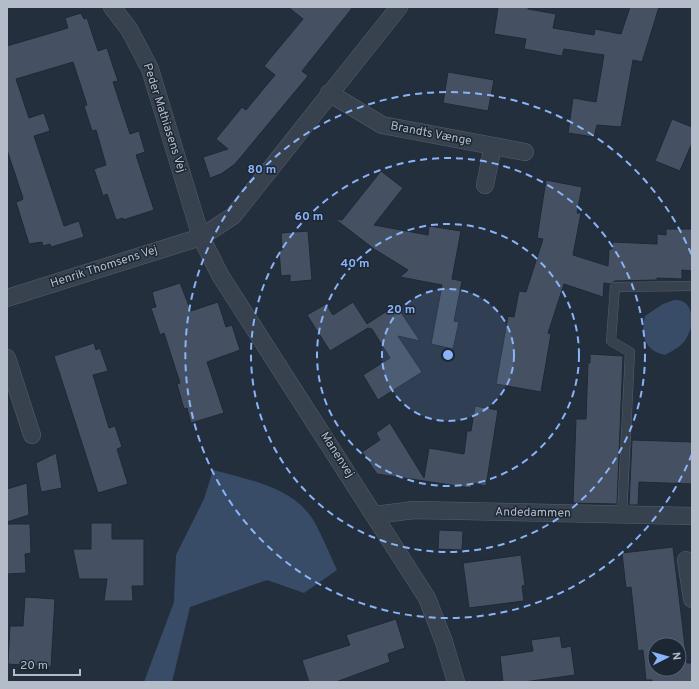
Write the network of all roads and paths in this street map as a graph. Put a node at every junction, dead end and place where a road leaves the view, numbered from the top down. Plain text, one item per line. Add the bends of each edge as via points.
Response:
1 (112, 7) edge
2 (399, 7) edge
3 (329, 94) junction
4 (493, 146) junction
5 (525, 152) dead end
6 (486, 185) dead end
7 (201, 236) junction
8 (692, 286) edge
9 (7, 298) edge
10 (7, 358) edge
11 (32, 435) dead end
12 (375, 515) junction
13 (622, 515) junction
14 (692, 516) edge
15 (686, 560) dead end
16 (692, 599) edge
17 (456, 682) edge

1 - 7 street, Peder Mathiasens Vej via 129,29 150,69
2 - 3 street
3 - 4 street, Brandts Vænge via 382,125
3 - 7 street via 233,216
4 - 5 street, Brandts Vænge
4 - 6 street
7 - 9 street, Henrik Thomsens Vej
7 - 12 street, Manenvej via 220,275
8 - 13 lane via 615,287 611,341 630,352
10 - 11 street
12 - 13 street, Andedammen via 414,510
12 - 17 street, Manenvej via 427,598
13 - 14 street, Andedammen
15 - 16 street

